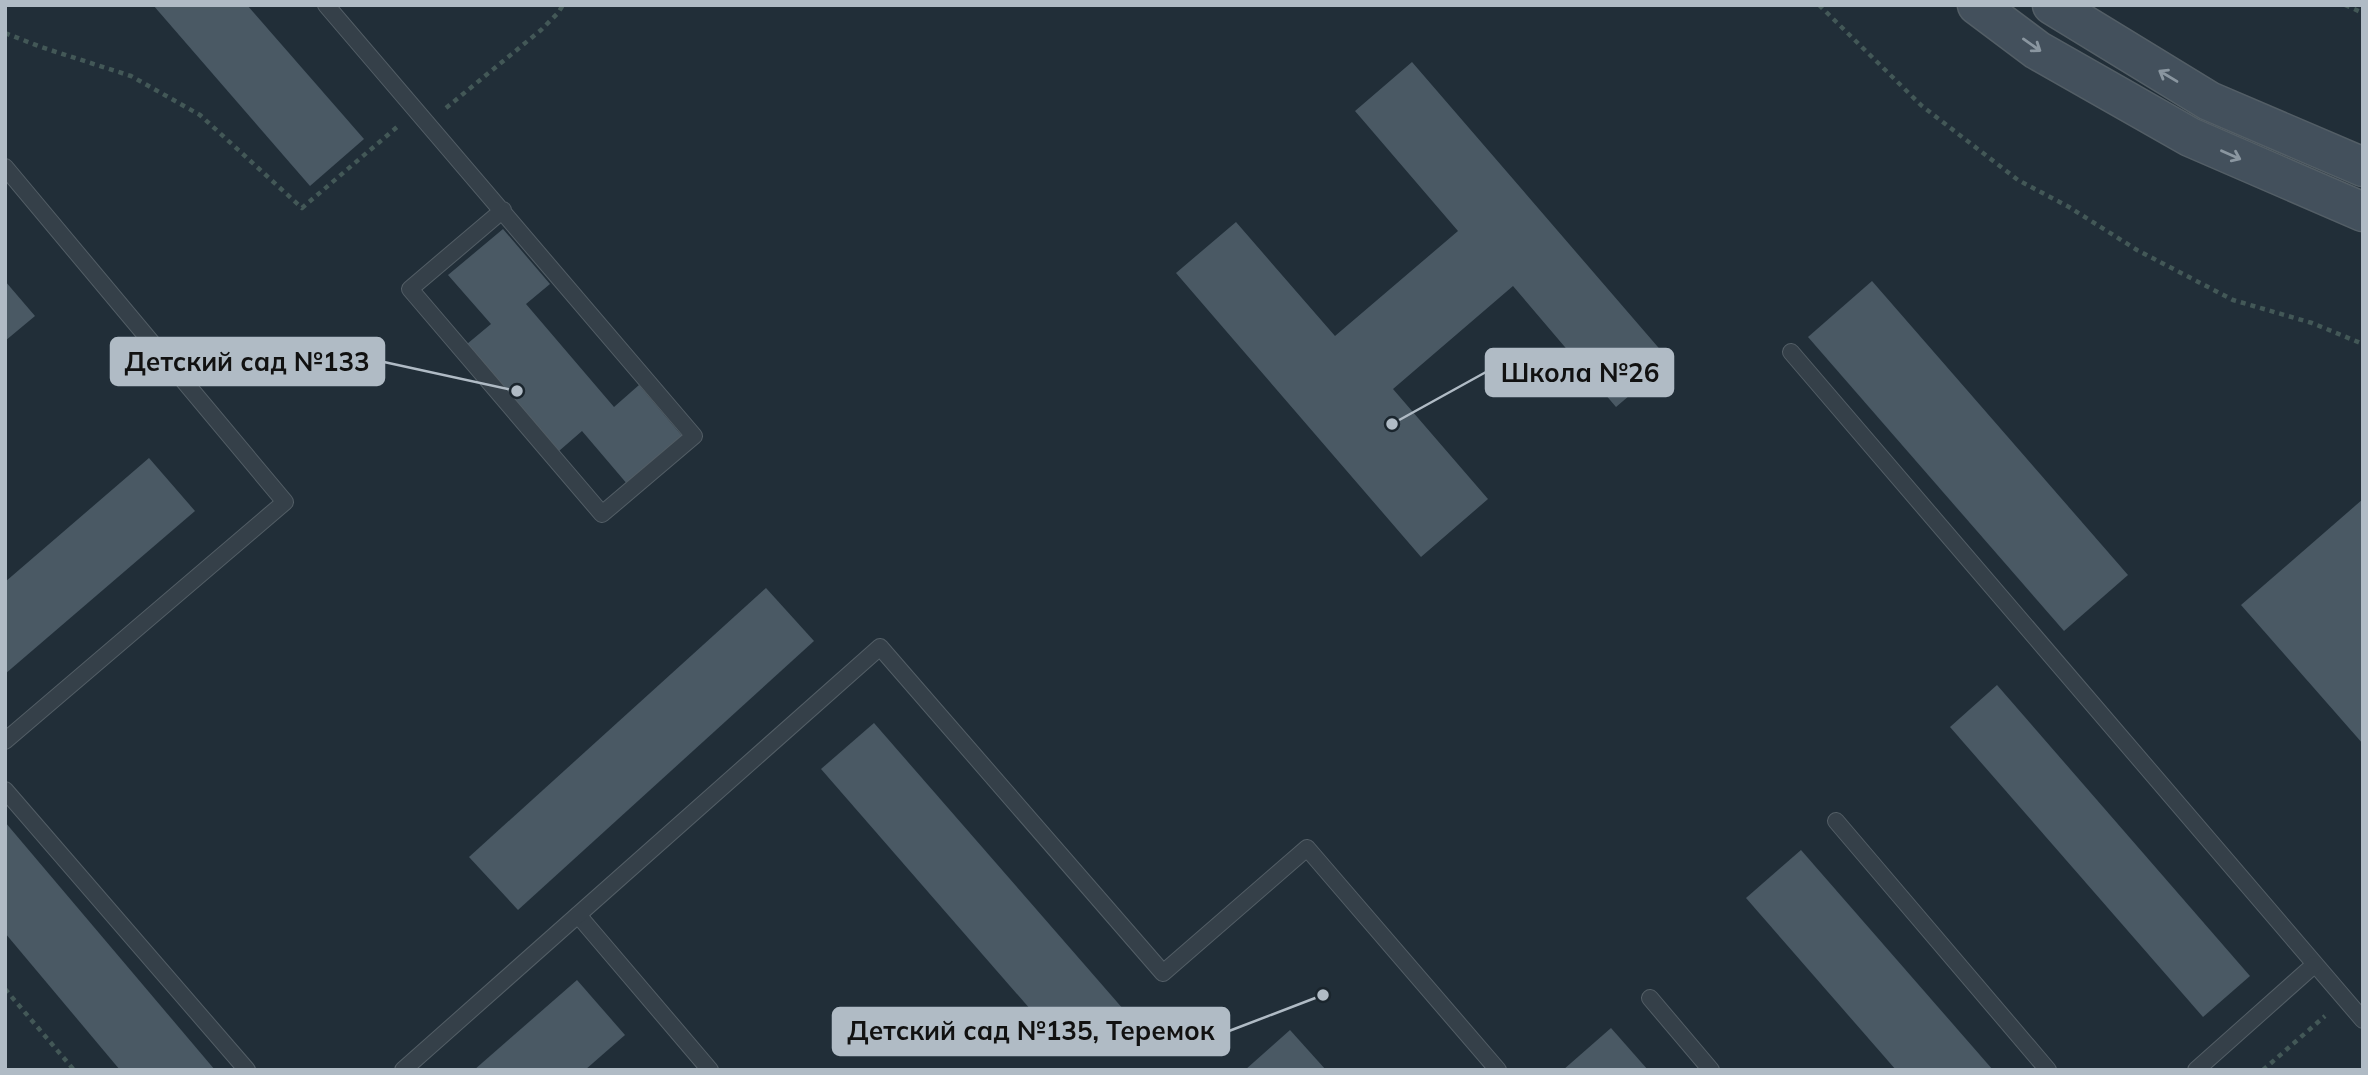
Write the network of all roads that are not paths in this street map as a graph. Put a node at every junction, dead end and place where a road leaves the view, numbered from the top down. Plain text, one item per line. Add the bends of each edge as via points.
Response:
1 (326, 5) edge
2 (1977, 5) edge
3 (2052, 5) edge
4 (2363, 167) edge
5 (8, 175) edge
6 (503, 210) junction
7 (2363, 212) edge
8 (1791, 352) dead end
9 (5, 741) edge
10 (5, 790) edge
11 (1836, 821) dead end
12 (578, 915) junction
13 (2314, 964) junction
14 (1650, 998) dead end
15 (2363, 1020) edge
16 (247, 1070) edge
17 (403, 1070) edge
18 (710, 1070) edge
19 (1498, 1070) edge
20 (1711, 1070) edge
21 (2048, 1070) edge
22 (2196, 1070) edge

1 - 6 lane
2 -> 7 main road via 2037,50 2190,137
4 -> 3 main road via 2209,101
5 - 9 lane via 285,502
6 - 6 lane via 694,436 602,514 410,289
8 - 13 lane
10 - 16 lane
11 - 21 lane
12 - 17 lane
12 - 18 lane
12 - 19 lane via 880,647 1163,973 1307,848
13 - 15 lane
13 - 22 lane
14 - 20 lane

